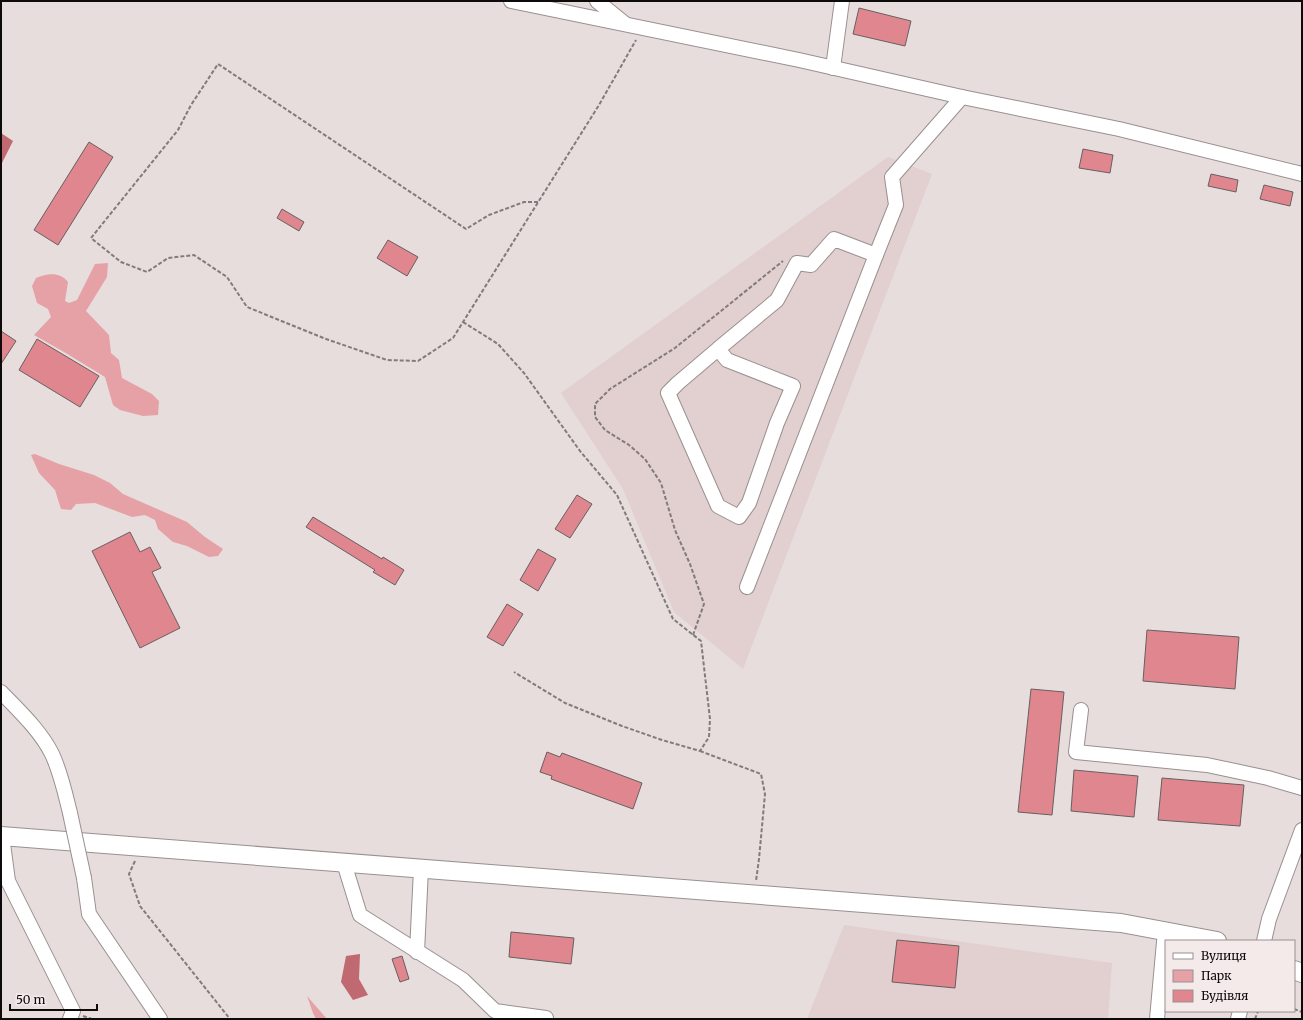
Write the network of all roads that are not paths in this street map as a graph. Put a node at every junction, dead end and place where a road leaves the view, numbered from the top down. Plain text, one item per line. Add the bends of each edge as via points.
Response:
1 (511, 1) edge
2 (597, 1) edge
3 (842, 1) edge
4 (626, 25) junction
5 (834, 68) junction
6 (962, 97) junction
7 (1302, 174) edge
8 (876, 255) junction
9 (718, 349) junction
10 (747, 586) dead end
11 (1, 692) edge
12 (1081, 710) dead end
13 (1302, 788) edge
14 (1302, 830) edge
15 (1, 836) edge
16 (344, 863) junction
17 (421, 869) junction
18 (1165, 931) junction
19 (1212, 940) edge
20 (1264, 940) edge
21 (417, 952) junction
22 (546, 1018) dead end
23 (70, 1019) edge
24 (160, 1019) edge
25 (1157, 1019) edge

1 - 4 street
2 - 4 street
3 - 5 street
4 - 5 street
5 - 6 street
6 - 7 street via 1119,129
6 - 8 street via 892,177 896,204
8 - 9 street via 834,239 811,265 797,263 777,300
8 - 10 street
9 - 9 street via 727,360 792,386 750,504 739,518 718,506 668,393
11 - 24 street, bridge via 41,736 51,753 70,813 89,914
12 - 13 street via 1076,752 1207,765
14 - 20 street via 1269,919
15 - 16 main road
15 - 23 street via 8,881 73,1012
16 - 17 main road
16 - 21 street via 360,915
17 - 18 main road via 1121,923
17 - 21 street
18 - 19 main road
18 - 25 street
21 - 22 street via 463,980 495,1011

